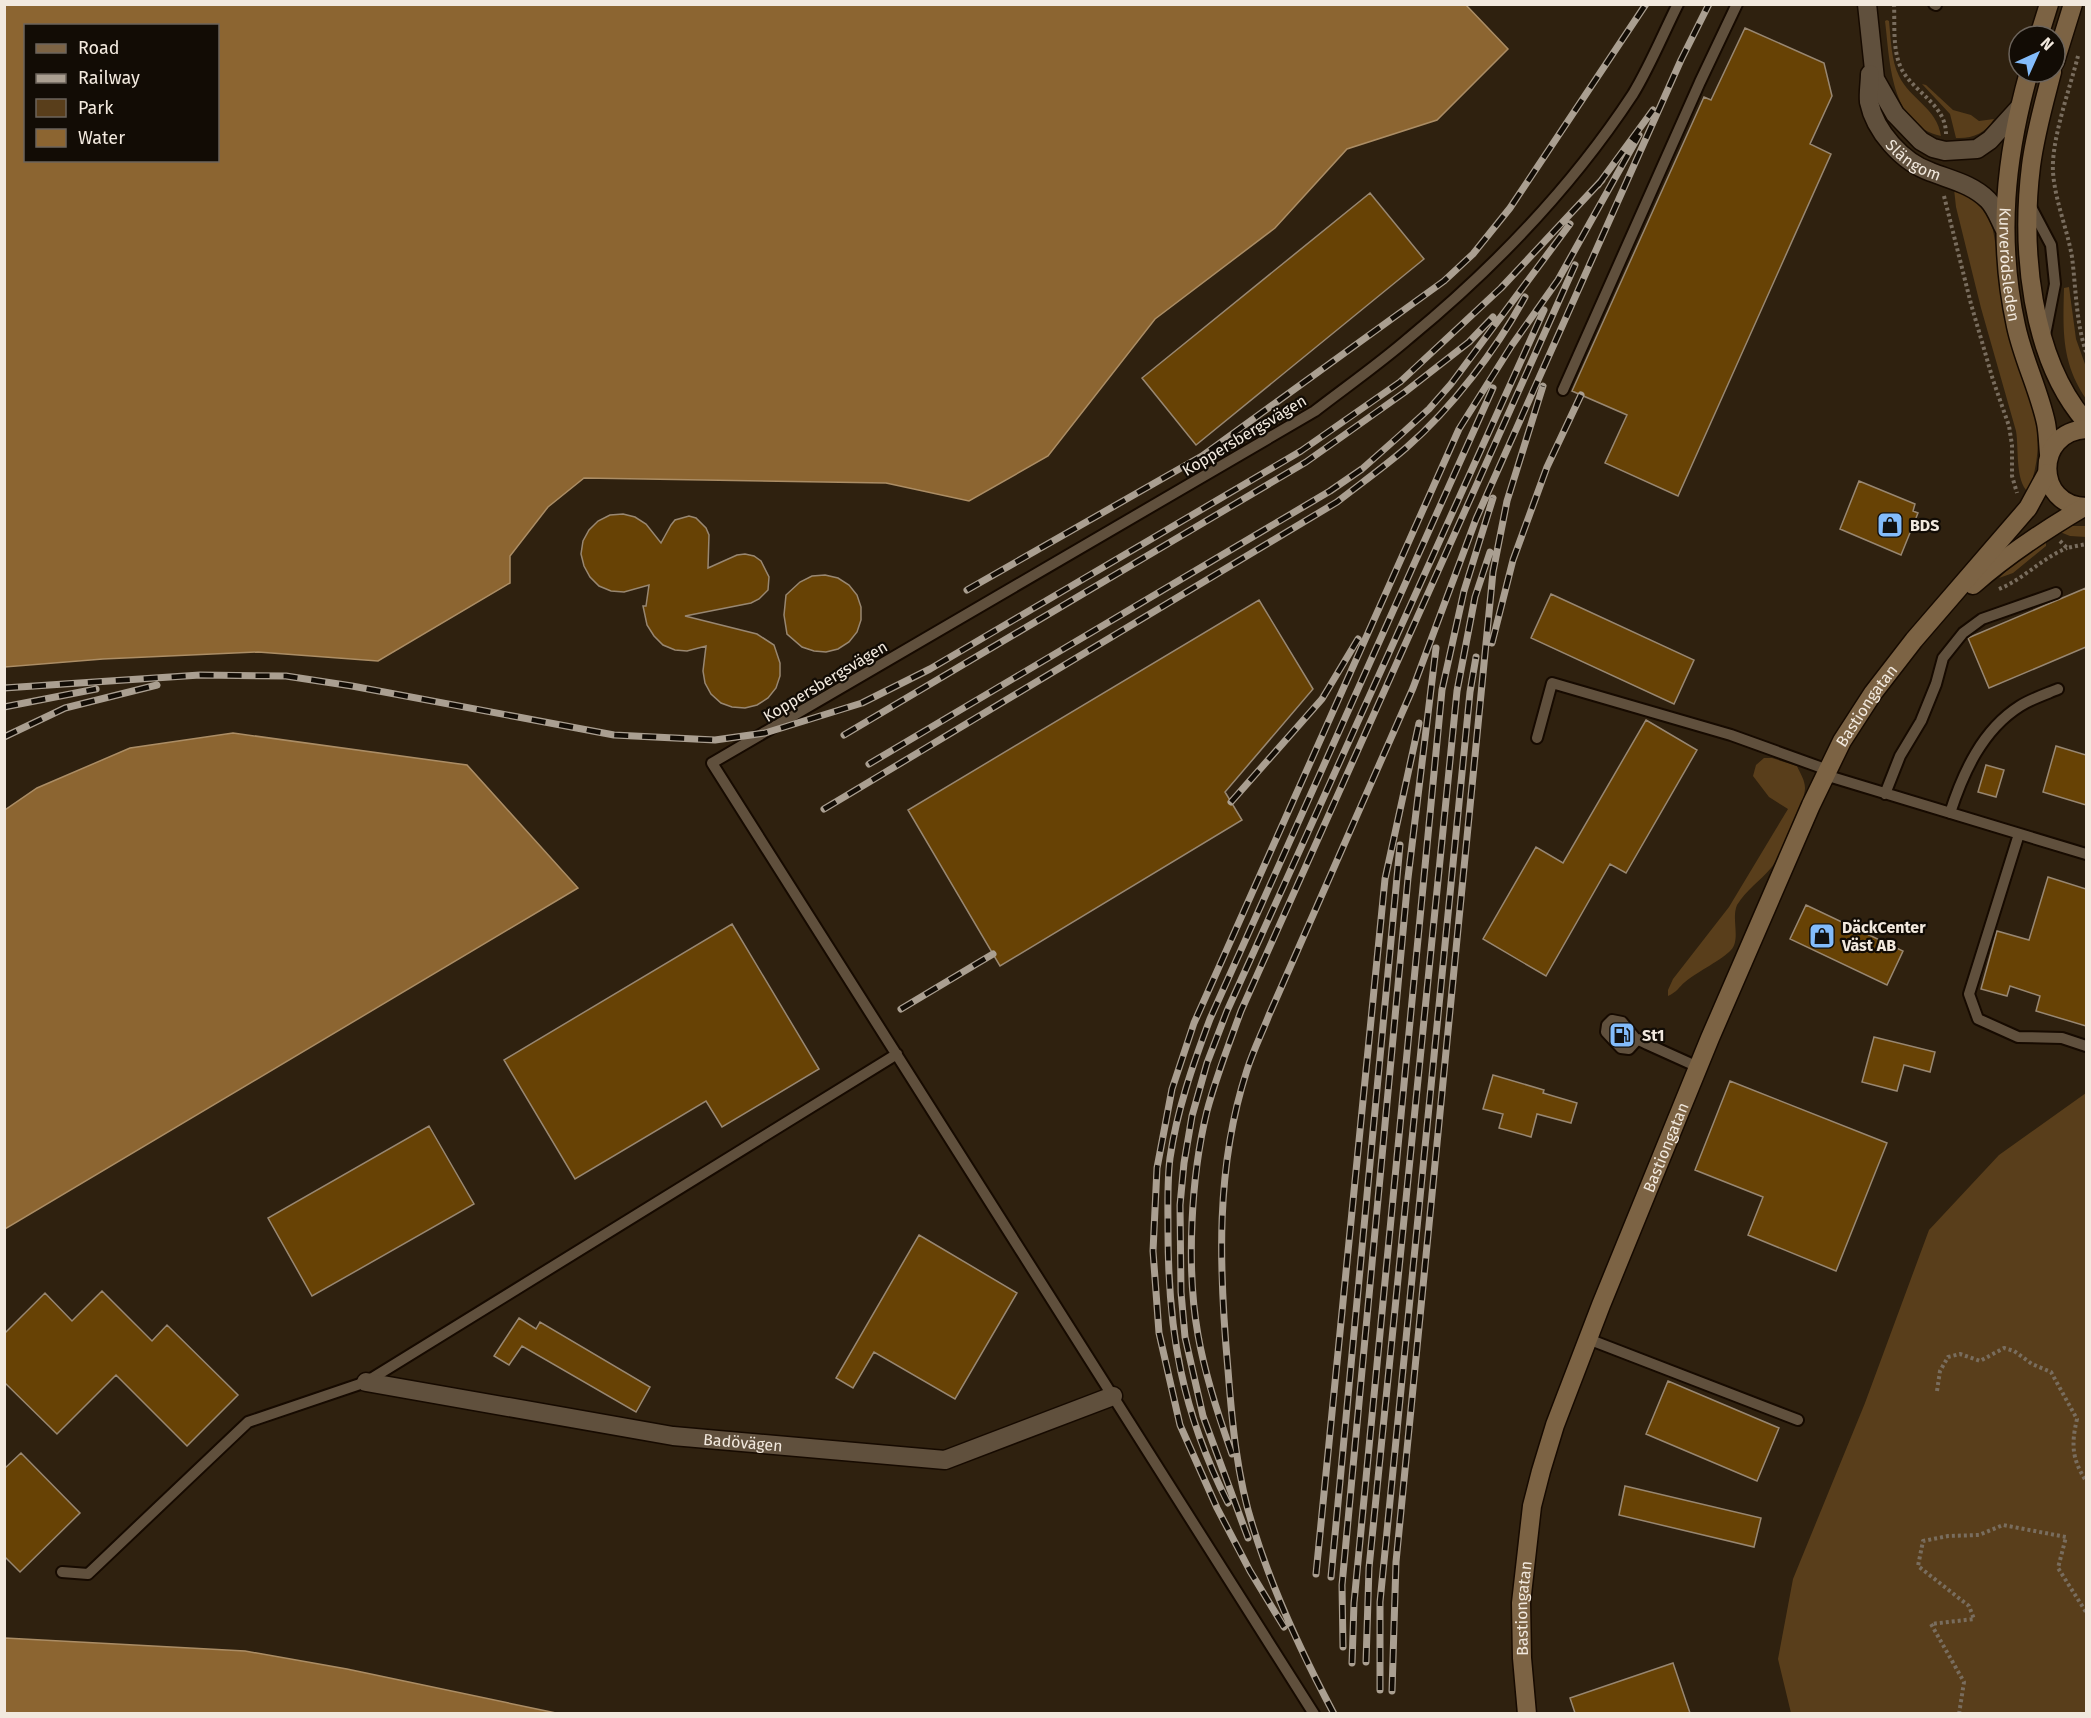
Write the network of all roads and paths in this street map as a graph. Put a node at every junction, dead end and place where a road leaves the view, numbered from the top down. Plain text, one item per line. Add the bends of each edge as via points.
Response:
1 (1678, 4) edge
2 (1737, 4) edge
3 (1867, 4) edge
4 (1894, 4) edge
5 (2049, 4) edge
6 (2073, 4) edge
7 (2043, 24) edge
8 (2067, 24) edge
9 (2079, 52) dead end
10 (1871, 60) junction
11 (2026, 84) edge
12 (2049, 84) edge
13 (2019, 108) junction
14 (1945, 151) junction
15 (1944, 176) junction
16 (2004, 228) junction
17 (2086, 352) edge
18 (1563, 390) dead end
19 (2086, 423) edge
20 (2086, 429) edge
21 (2049, 454) junction
22 (2047, 473) junction
23 (2085, 507) edge
24 (2028, 508) junction
25 (2049, 528) junction
26 (2086, 544) edge
27 (2056, 593) dead end
28 (1931, 622) junction
29 (2058, 689) dead end
30 (1538, 738) dead end
31 (1826, 772) junction
32 (1885, 794) junction
33 (1950, 813) junction
34 (2019, 834) junction
35 (2086, 854) edge
36 (1638, 1039) dead end
37 (2086, 1046) edge
38 (897, 1054) junction
39 (1698, 1067) junction
40 (1588, 1338) junction
41 (366, 1382) junction
42 (1937, 1390) dead end
43 (1113, 1396) junction
44 (1798, 1420) dead end
45 (2086, 1481) edge
46 (62, 1572) dead end
47 (2086, 1612) edge
48 (1314, 1713) edge
49 (1527, 1713) edge
50 (1959, 1713) edge

1 - 38 lane, Koppersbergsvägen via 1634,92 1576,171 1498,258 1407,340 1315,411 712,763
2 - 18 lane
3 - 10 street, Slängom
4 - 14 path via 1899,63 1942,116
5 - 7 main road
6 - 8 main road
9 - 17 path via 2062,115 2053,170
10 - 14 street, Slängom via 1875,79 1894,114 1921,141
10 - 15 street, Slängom via 1869,100 1879,125 1912,162
11 - 13 main road, Kurverödsleden
12 - 19 main road, Kurverödsleden via 2037,131 2028,201 2033,297 2060,385
13 - 14 street, Slängom via 1984,145
13 - 16 main road, Kurverödsleden via 2011,147
15 - 16 street, Slängom via 1988,199
15 - 24 path via 1944,198 1968,293 2011,435 2014,486
16 - 21 main road, Kurverödsleden via 2016,327 2046,421
20 - 21 main road via 2066,434
21 - 22 main road, Kurverödsleden
22 - 23 main road via 2062,499
22 - 24 main road, Bastiongatan
23 - 25 main road, Bastiongatan
24 - 28 main road, Bastiongatan
25 - 26 path via 2067,548
25 - 28 main road, Bastiongatan via 1990,570
27 - 32 lane via 1982,619 1963,633 1943,658 1921,720 1900,756
28 - 31 main road, Bastiongatan via 1873,693
29 - 33 lane via 2019,706 1993,729 1972,757
30 - 31 lane via 1552,683 1731,735
31 - 32 lane
31 - 39 main road, Bastiongatan
32 - 33 lane
33 - 34 lane
34 - 35 lane
34 - 37 lane via 1969,994 1978,1019 2018,1037 2062,1038
36 - 39 lane
38 - 41 lane
38 - 43 lane
39 - 40 main road, Bastiongatan
40 - 44 lane
40 - 49 main road, Bastiongatan via 1555,1425 1532,1506 1521,1603
41 - 43 street, Badövägen via 673,1436 945,1460
41 - 46 lane via 248,1422 88,1574
42 - 45 path via 1940,1371 1948,1357 1960,1354 1980,1361 2004,1348 2051,1372 2077,1419 2074,1458
43 - 48 lane
47 - 50 path via 2058,1568 2066,1537 2003,1525 1979,1535 1923,1541 1918,1566 1969,1606 1974,1619 1931,1624 1964,1682

